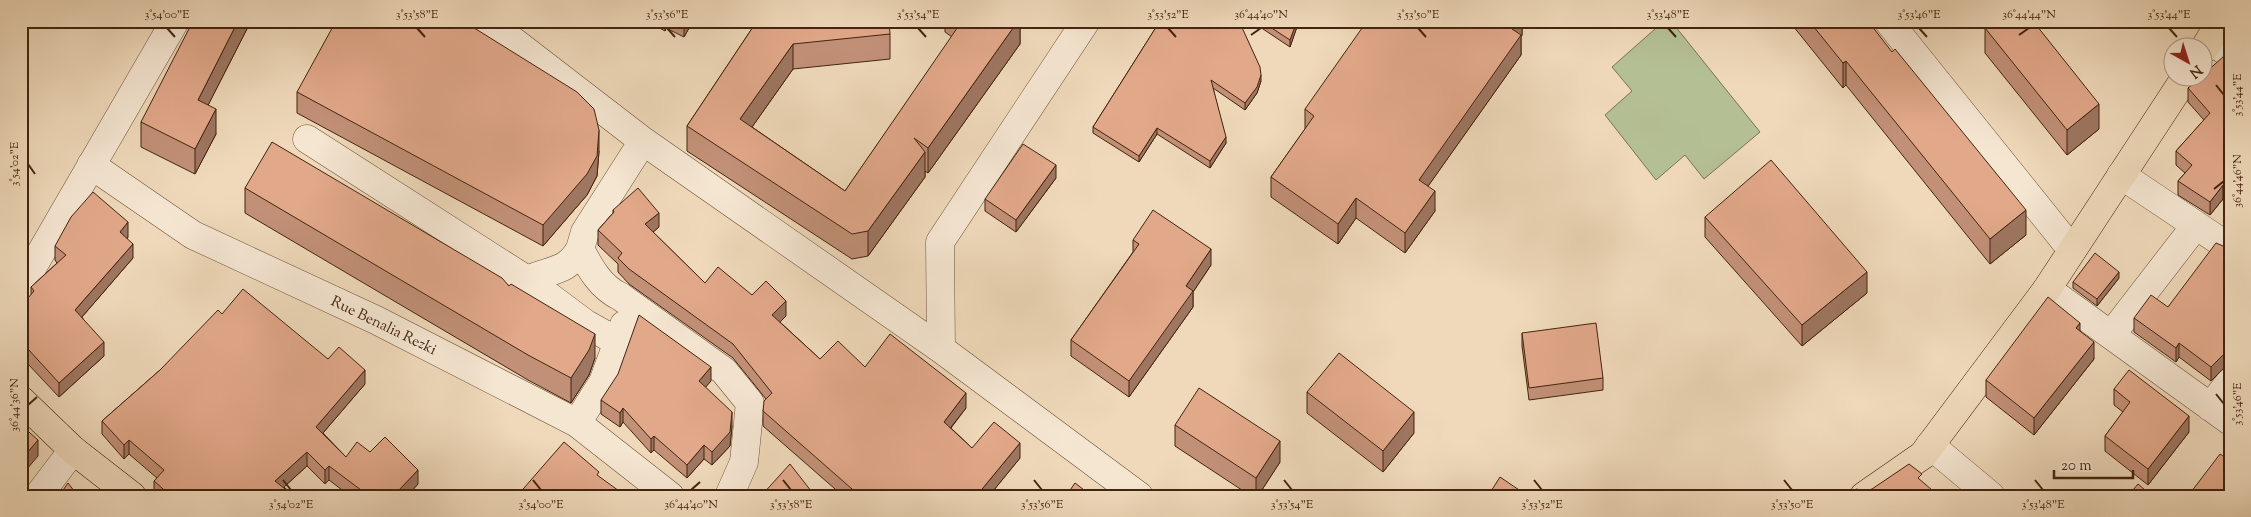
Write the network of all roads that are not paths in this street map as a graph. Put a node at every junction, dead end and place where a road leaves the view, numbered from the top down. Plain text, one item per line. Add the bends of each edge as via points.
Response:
1 (175, 21) edge
2 (487, 21) edge
3 (1086, 21) edge
4 (1888, 21) edge
5 (2178, 88) edge
6 (306, 139) dead end
7 (643, 141) junction
8 (91, 165) junction
9 (2121, 175) junction
10 (2196, 225) junction
11 (580, 248) junction
12 (2230, 248) edge
13 (2072, 250) junction
14 (21, 287) edge
15 (537, 287) junction
16 (2047, 289) junction
17 (621, 297) junction
18 (2111, 336) junction
19 (618, 342) junction
20 (941, 349) junction
21 (2230, 382) edge
22 (21, 400) edge
23 (2220, 414) edge
24 (577, 423) junction
25 (73, 450) junction
26 (1926, 450) junction
27 (38, 496) edge
28 (132, 496) edge
29 (670, 496) edge
30 (729, 496) edge
31 (1139, 496) edge
32 (1864, 496) edge
33 (1970, 496) edge
34 (1991, 496) edge

1 - 8 street
2 - 7 street
3 - 20 street via 940,242
4 - 13 street
5 - 9 main road
6 - 15 street
7 - 11 street via 585,232
7 - 20 street
8 - 14 street
8 - 24 street, Rue Benalia Rezki via 193,236 376,320
9 - 10 street
9 - 13 main road
10 - 12 street
10 - 18 street
11 - 15 street via 573,261 560,269 542,273
11 - 17 street via 592,272 610,292
13 - 16 main road
15 - 19 street via 586,324
16 - 18 street
16 - 26 main road
17 - 19 street via 624,329
17 - 30 street via 724,371 750,403 744,462
18 - 23 street
19 - 24 street via 604,382
20 - 31 street
21 - 23 street
22 - 25 main road
24 - 29 street, Rue Benalia Rezki
25 - 27 street
25 - 28 main road
26 - 32 main road
26 - 33 street
26 - 34 street

